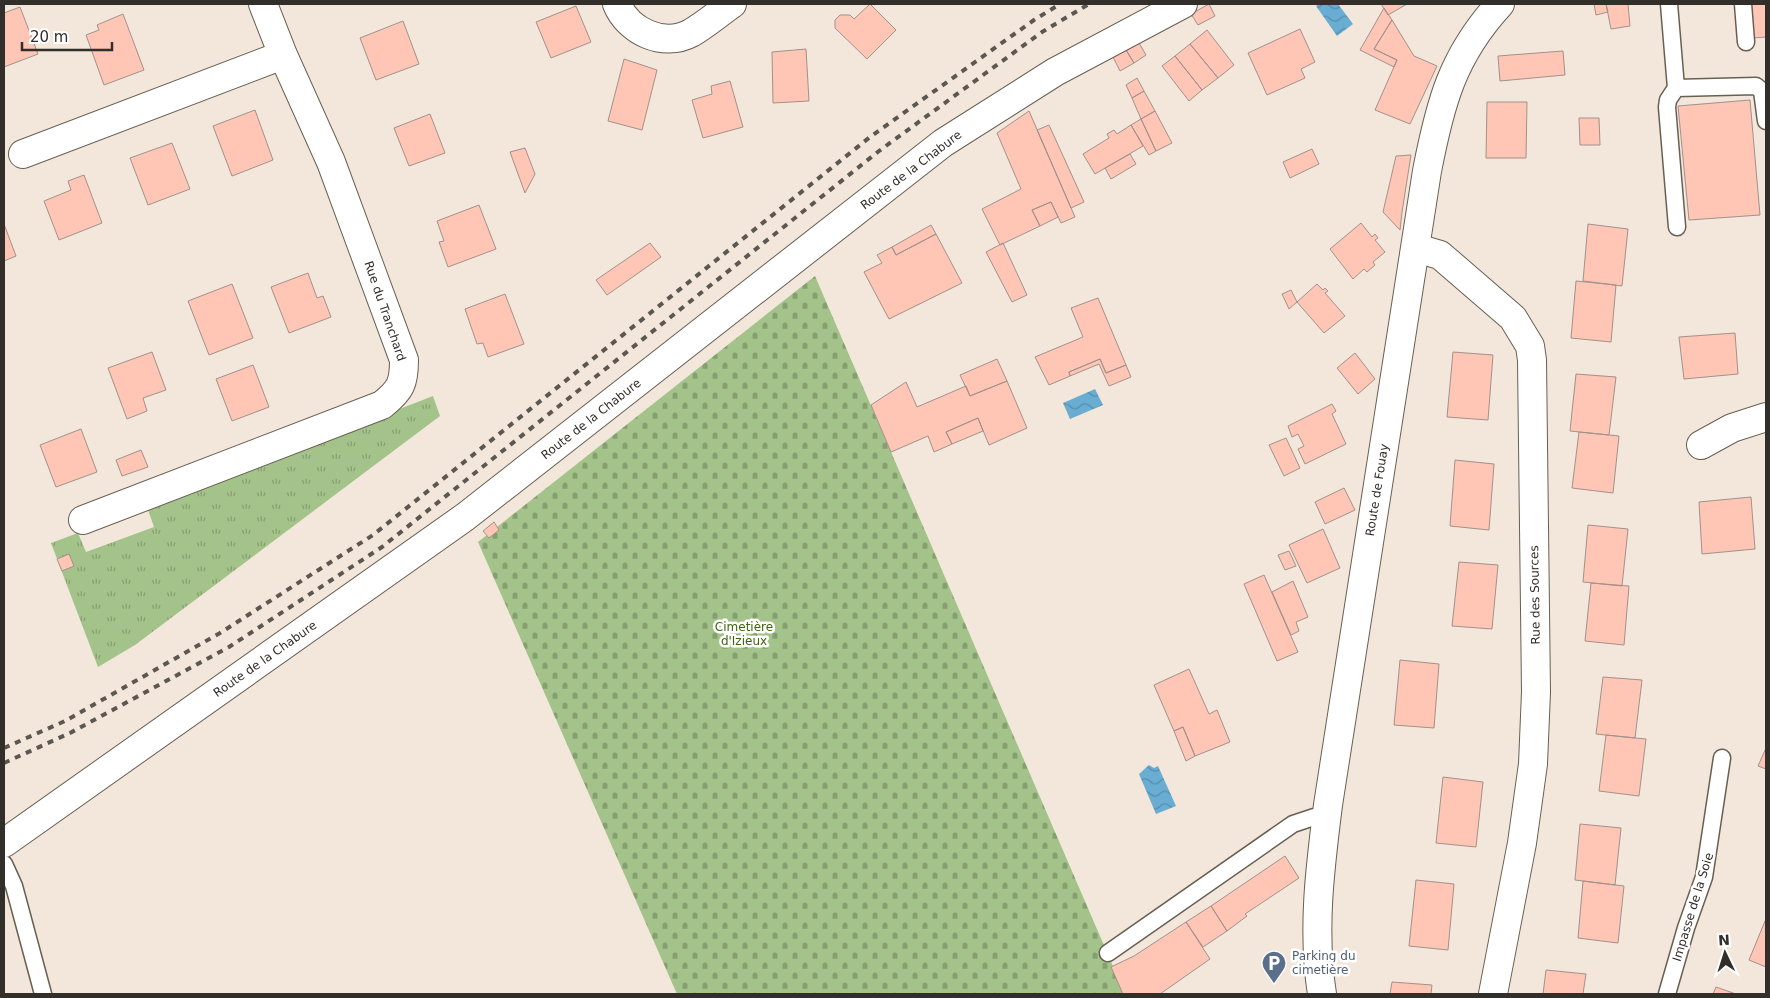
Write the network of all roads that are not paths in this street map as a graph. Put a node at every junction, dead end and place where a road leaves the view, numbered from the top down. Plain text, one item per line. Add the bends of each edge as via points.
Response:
1 (263, 4) edge
2 (617, 4) edge
3 (732, 4) edge
4 (1182, 4) edge
5 (1500, 4) edge
6 (1669, 4) edge
7 (1743, 4) edge
8 (1746, 42) dead end
9 (283, 55) junction
10 (1676, 88) junction
11 (1766, 121) edge
12 (23, 154) dead end
13 (1676, 227) dead end
14 (1416, 248) junction
15 (1766, 417) edge
16 (1701, 445) dead end
17 (82, 520) dead end
18 (1722, 758) dead end
19 (1326, 818) junction
20 (4, 843) edge
21 (4, 864) edge
22 (1108, 953) dead end
23 (43, 994) edge
24 (1322, 994) edge
25 (1493, 994) edge
26 (1667, 994) edge

1 - 9 street, Rue du Tranchard
2 - 3 street via 622,16 635,29 653,36 672,38 690,34
4 - 20 street, Route de la Chabure via 1055,72 943,143 465,517
5 - 14 street, Route de Fouay via 1469,42 1450,79 1437,120
6 - 10 lane
7 - 8 lane
9 - 12 street
9 - 17 street, Rue du Tranchard via 334,171 404,360 404,379 396,394 382,405
10 - 11 lane via 1756,86 1762,91
10 - 13 lane via 1667,107
14 - 19 street, Route de Fouay
14 - 25 street, Rue des Sources via 1440,255 1513,318 1530,346 1532,360 1536,692 1533,764 1522,843
15 - 16 street via 1732,428
18 - 26 lane, Impasse de la Soie via 1704,877
19 - 22 lane via 1314,817 1293,824
19 - 24 street, Route de Fouay via 1317,912 1318,970
21 - 23 lane via 14,886

